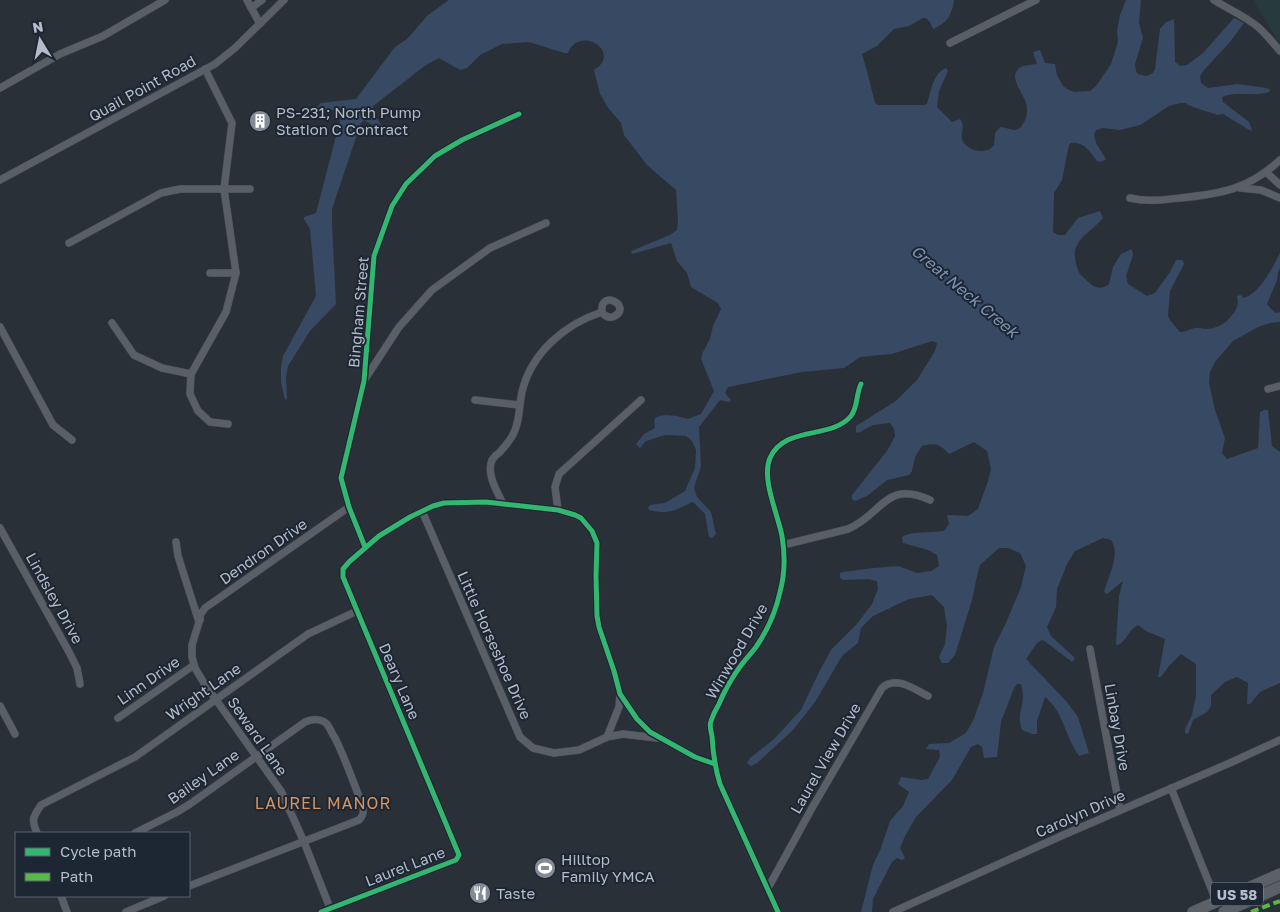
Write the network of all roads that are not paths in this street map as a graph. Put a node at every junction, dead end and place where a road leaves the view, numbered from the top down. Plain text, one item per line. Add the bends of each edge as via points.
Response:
1 (165, 0) edge
2 (247, 0) edge
3 (262, 0) edge
4 (284, 0) edge
5 (1036, 0) edge
6 (1214, 0) edge
7 (251, 8) junction
8 (260, 24) junction
9 (950, 43) dead end
10 (1280, 52) edge
11 (206, 69) junction
12 (0, 88) edge
13 (519, 114) dead end
14 (1280, 160) edge
15 (1266, 172) junction
16 (0, 180) edge
17 (1280, 184) edge
18 (1237, 188) junction
19 (224, 189) junction
20 (250, 189) dead end
21 (1130, 198) dead end
22 (1280, 198) edge
23 (546, 223) dead end
24 (69, 243) dead end
25 (210, 273) dead end
26 (236, 273) junction
27 (602, 312) dead end
28 (112, 323) dead end
29 (0, 327) edge
30 (191, 374) junction
31 (364, 381) junction
32 (860, 384) dead end
33 (1280, 386) edge
34 (1268, 389) dead end
35 (475, 400) dead end
36 (641, 400) dead end
37 (519, 405) junction
38 (228, 424) dead end
39 (72, 440) dead end
40 (930, 500) dead end
41 (503, 504) junction
42 (349, 507) junction
43 (558, 510) junction
44 (422, 511) junction
45 (0, 528) edge
46 (176, 542) dead end
47 (783, 545) junction
48 (365, 547) junction
49 (357, 611) junction
50 (199, 622) junction
51 (1090, 650) dead end
52 (194, 664) junction
53 (80, 684) dead end
54 (620, 694) junction
55 (928, 696) dead end
56 (216, 699) junction
57 (0, 706) edge
58 (118, 718) dead end
59 (15, 734) dead end
60 (607, 737) junction
61 (660, 738) junction
62 (1280, 740) edge
63 (256, 756) junction
64 (714, 764) junction
65 (1171, 788) junction
66 (1120, 810) junction
67 (444, 818) joint
68 (37, 832) edge
69 (137, 832) edge
70 (304, 842) junction
71 (1280, 874) edge
72 (190, 886) edge
73 (1280, 887) edge
74 (768, 888) junction
75 (61, 897) edge
76 (162, 897) edge
77 (1217, 902) junction
78 (330, 908) junction
79 (67, 912) edge
80 (126, 912) edge
81 (321, 912) edge
82 (778, 912) edge
83 (892, 912) edge
84 (1194, 912) edge
85 (1224, 912) edge

1 - 12 street via 103,36 60,54
2 - 7 street
3 - 7 street
4 - 8 street, Quail Point Road
5 - 9 street
6 - 10 street via 1257,26
7 - 8 street
8 - 11 street, Quail Point Road
11 - 16 street, Quail Point Road
11 - 19 street via 232,123
13 - 31 street, Bingham Street via 435,156 406,184 392,206 374,256
14 - 15 street
15 - 17 street
15 - 18 street
18 - 21 street via 1206,196 1151,201
18 - 22 street via 1261,190
19 - 20 street
19 - 24 street via 180,189 161,193
19 - 26 street
23 - 31 street via 490,248 432,290 399,327
25 - 26 street
26 - 30 street via 226,312
27 - 37 street via 576,323 543,350 527,376
28 - 30 street via 134,355 162,368
29 - 39 street via 53,425
30 - 38 street via 190,394 198,411 210,422
31 - 42 street, Bingham Street via 341,478
32 - 47 street, Winwood Drive via 849,418 834,427 789,440 769,459 767,482
33 - 34 street
35 - 37 street
36 - 43 street via 560,474 555,487
37 - 41 street via 515,432 494,457 491,466
40 - 47 street via 914,494 900,494 888,499 855,526
41 - 43 street
41 - 44 street via 452,502
42 - 48 street, Bingham Street
42 - 50 street, Dendron Drive via 205,608
43 - 54 street via 581,518 595,537 597,616
44 - 48 street
44 - 60 street, Little Horseshoe Drive via 520,737 533,748 554,753 579,750
45 - 53 street, Lindsley Drive via 69,652
46 - 50 street
47 - 64 street, Winwood Drive via 782,584 772,617 725,692 710,723
48 - 49 street, Deary Lane via 345,566 343,573
49 - 56 street, Wright Lane via 308,634
49 - 67 street, Deary Lane
50 - 52 street via 191,651
51 - 66 street, Linbay Drive
52 - 56 street, Seward Lane
52 - 58 street, Linn Drive
54 - 60 street via 619,706
54 - 61 street via 643,726
55 - 74 street, Laurel View Drive via 897,682 882,688
56 - 63 street, Seward Lane
56 - 68 street, Wright Lane via 134,757 42,805 34,816
57 - 59 street
60 - 61 street, Little Horseshoe Drive via 623,734
61 - 64 street
62 - 65 street, Carolyn Drive
63 - 69 street, Bailey Lane via 190,804
63 - 70 street, Seward Lane via 281,791
63 - 70 street, Bailey Lane via 305,722 318,720 328,725 364,814 359,820
64 - 74 street, Winwood Drive
65 - 66 street, Carolyn Drive
65 - 77 street
66 - 83 street, Carolyn Drive
67 - 78 street, Laurel Lane via 459,853 456,860
70 - 72 street
70 - 78 street, Seward Lane
71 - 77 main road, US 58
73 - 85 main road, US 58
74 - 82 street, Winwood Drive
75 - 79 street
76 - 80 street
77 - 84 main road, US 58
78 - 81 street, Laurel Lane

